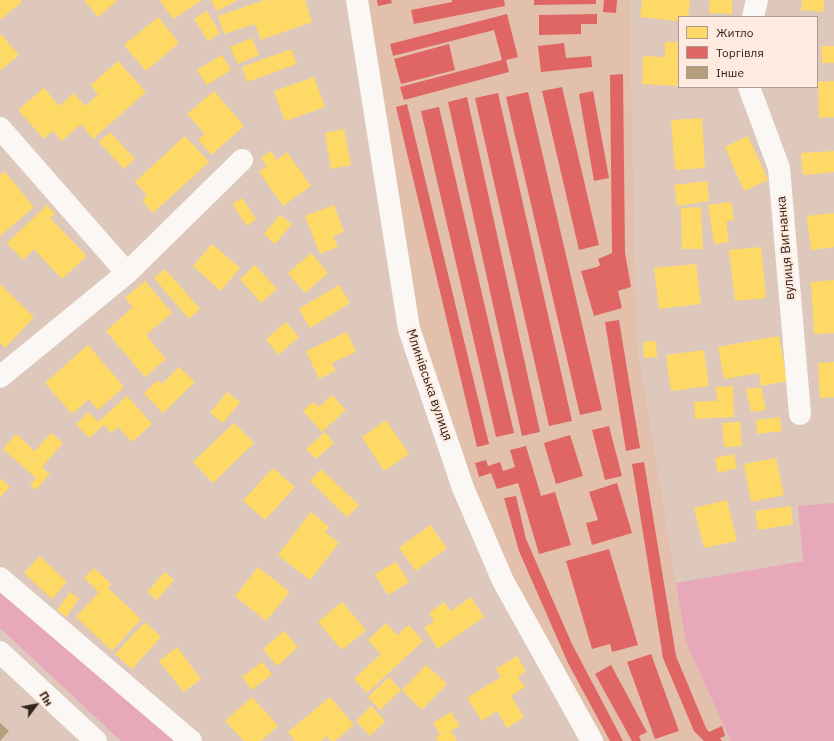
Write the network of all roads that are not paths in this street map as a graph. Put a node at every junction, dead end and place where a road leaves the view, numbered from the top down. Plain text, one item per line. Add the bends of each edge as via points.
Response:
1 (357, 0) edge
2 (757, 0) edge
3 (753, 16) edge
4 (749, 88) edge
5 (0, 128) edge
6 (242, 160) dead end
7 (127, 274) junction
8 (0, 377) edge
9 (800, 414) dead end
10 (0, 578) edge
11 (0, 652) edge
12 (96, 741) edge
13 (191, 741) edge
14 (592, 741) edge

1 - 14 main road, Млинівська вулиця via 409,329 464,488 503,581
2 - 3 main road
4 - 9 main road, вулиця Вигнанка via 779,168
5 - 7 main road
6 - 7 main road
7 - 8 main road
10 - 13 main road
11 - 12 main road

